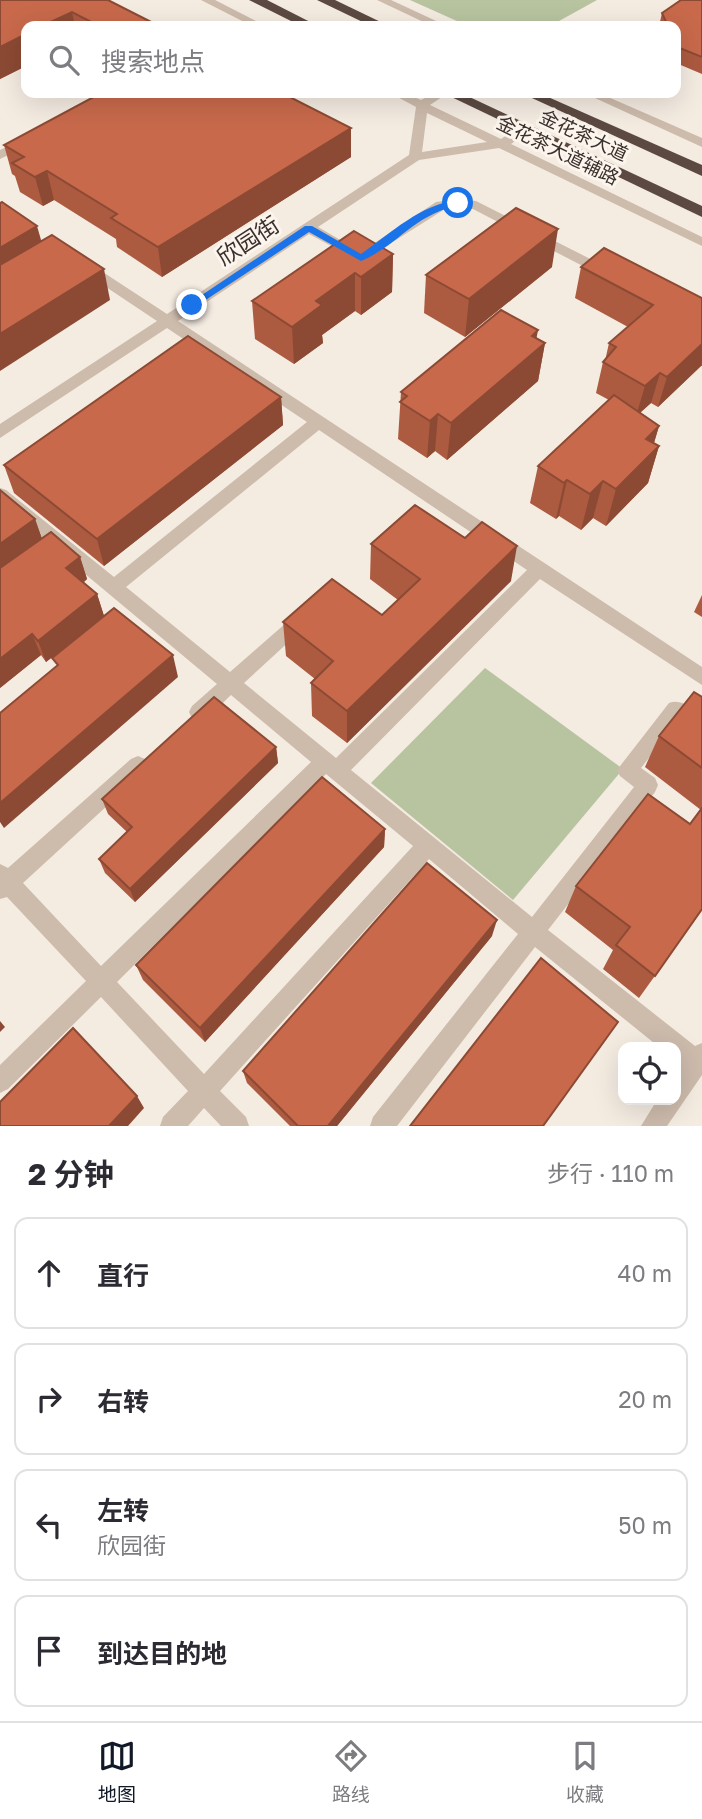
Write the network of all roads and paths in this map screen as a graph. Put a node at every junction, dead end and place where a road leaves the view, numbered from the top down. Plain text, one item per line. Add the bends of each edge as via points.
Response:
1 (206, 0) edge
2 (256, 0) edge
3 (324, 0) edge
4 (382, 0) edge
5 (250, 21) edge
6 (300, 21) edge
7 (371, 21) edge
8 (429, 21) edge
9 (407, 98) edge
10 (434, 98) edge
11 (461, 98) edge
12 (539, 98) edge
13 (601, 98) edge
14 (422, 105) junction
15 (525, 128) junction
16 (35, 137) edge
17 (702, 143) edge
18 (502, 145) junction
19 (0, 155) edge
20 (415, 157) junction
21 (702, 172) edge
22 (702, 212) edge
23 (309, 228) junction
24 (702, 242) edge
25 (77, 262) edge
26 (619, 279) edge
27 (167, 321) junction
28 (318, 422) junction
29 (0, 432) edge
30 (4, 488) edge
31 (59, 543) junction
32 (39, 557) edge
33 (539, 569) junction
34 (114, 587) junction
35 (317, 606) edge
36 (702, 677) edge
37 (231, 683) junction
38 (702, 727) edge
39 (180, 729) edge
40 (149, 756) edge
41 (331, 766) junction
42 (428, 845) junction
43 (3, 882) edge
44 (533, 932) junction
45 (101, 982) junction
46 (699, 1059) edge
47 (0, 1082) edge
48 (681, 1086) edge
49 (204, 1091) junction
50 (668, 1105) edge
51 (172, 1126) edge
52 (237, 1126) edge
53 (382, 1126) edge
54 (653, 1126) edge

1 - 5 street
2 - 6 highway
3 - 7 highway
4 - 8 street
9 - 14 street, 金花茶大道辅路
10 - 14 street
11 - 15 highway, 金花茶大道
12 - 21 highway, 金花茶大道
13 - 17 street
14 - 18 street, 金花茶大道辅路
14 - 20 street
15 - 18 street
15 - 22 highway, 金花茶大道
16 - 19 street
18 - 20 street
18 - 24 street, 金花茶大道辅路
20 - 23 street, 欣园街
23 - 26 street via 361,258 441,205 476,205
23 - 27 street, 欣园街
25 - 27 street
27 - 28 street via 199,350
27 - 29 street, 欣园街
28 - 33 street
28 - 34 street
30 - 31 street
31 - 32 street
31 - 34 street
33 - 36 street
33 - 41 street
34 - 37 street via 130,609
35 - 37 street
37 - 39 street
37 - 41 street
38 - 44 street via 676,709 627,770 648,785
40 - 43 street
41 - 42 street
41 - 45 street
42 - 44 street
42 - 49 street
43 - 45 street
44 - 46 street
44 - 53 street
45 - 47 street
45 - 49 street
46 - 48 street
49 - 51 street
49 - 52 street
50 - 54 street

